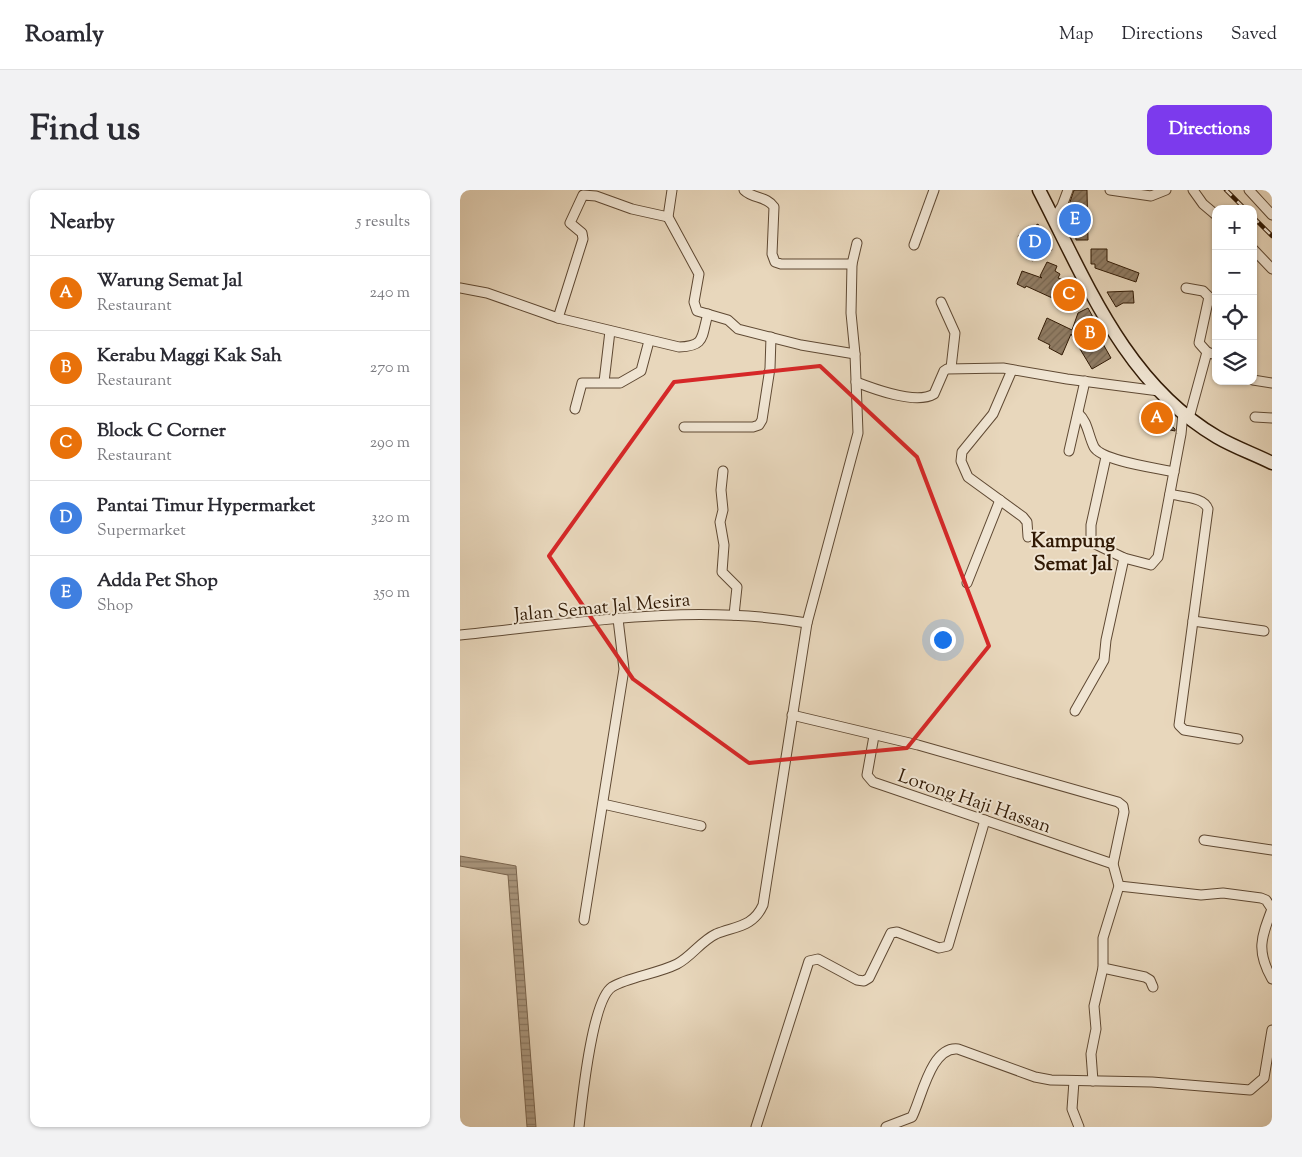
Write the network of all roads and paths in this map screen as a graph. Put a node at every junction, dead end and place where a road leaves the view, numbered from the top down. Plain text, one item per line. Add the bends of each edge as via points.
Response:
1 (672, 190) edge
2 (744, 190) edge
3 (934, 190) edge
4 (1039, 190) edge
5 (1068, 190) edge
6 (1110, 190) edge
7 (1166, 190) edge
8 (1193, 190) edge
9 (1252, 192) edge
10 (597, 193) edge
11 (1212, 211) edge
12 (1272, 215) edge
13 (668, 217) junction
14 (1054, 219) junction
15 (857, 243) dead end
16 (914, 244) dead end
17 (1254, 250) edge
18 (852, 264) junction
19 (1272, 269) edge
20 (460, 288) edge
21 (1186, 288) dead end
22 (1212, 300) edge
23 (941, 302) dead end
24 (708, 314) junction
25 (558, 318) junction
26 (610, 331) junction
27 (771, 337) junction
28 (650, 341) junction
29 (1211, 353) edge
30 (855, 354) junction
31 (950, 368) junction
32 (1012, 370) junction
33 (1085, 381) junction
34 (1257, 381) edge
35 (604, 382) junction
36 (856, 382) junction
37 (1272, 383) edge
38 (1159, 391) junction
39 (575, 409) dead end
40 (1078, 413) junction
41 (1186, 415) junction
42 (1256, 417) dead end
43 (1272, 418) edge
44 (684, 427) dead end
45 (1068, 451) dead end
46 (1106, 457) junction
47 (1272, 463) edge
48 (723, 471) dead end
49 (1174, 472) junction
50 (1170, 494) junction
51 (1000, 500) junction
52 (1028, 538) dead end
53 (1124, 558) junction
54 (967, 583) dead end
55 (734, 615) junction
56 (618, 618) junction
57 (1193, 621) junction
58 (807, 623) junction
59 (1264, 631) dead end
60 (460, 635) edge
61 (1075, 712) dead end
62 (792, 715) junction
63 (874, 736) junction
64 (1238, 739) dead end
65 (603, 804) junction
66 (985, 820) junction
67 (701, 826) dead end
68 (1204, 840) dead end
69 (1272, 850) edge
70 (1113, 864) junction
71 (1120, 886) junction
72 (1272, 909) edge
73 (584, 920) dead end
74 (1103, 968) junction
75 (1272, 979) edge
76 (1152, 987) dead end
77 (1272, 1032) edge
78 (1074, 1081) junction
79 (1093, 1081) junction
80 (579, 1127) edge
81 (756, 1127) edge
82 (886, 1127) edge
83 (1079, 1127) edge

1 - 13 street
2 - 18 street via 771,202 774,207 772,254 775,262
3 - 16 street
4 - 14 main road
5 - 14 street
6 - 7 street via 1151,196
8 - 11 street
9 - 12 street
10 - 13 street via 632,209
10 - 25 street via 583,195 570,220 571,226 583,236
13 - 24 street via 699,274 695,308
14 - 38 main road via 1115,336
15 - 18 street
17 - 19 street
18 - 30 street via 851,313
20 - 25 street via 487,292
21 - 22 street via 1203,291
22 - 29 street via 1199,343
23 - 31 street via 955,333
24 - 27 street via 728,320 736,329
24 - 28 street via 695,346 679,347
25 - 26 street
26 - 28 street
26 - 35 street
27 - 30 street
27 - 44 street via 770,368 759,425
28 - 35 street via 641,371 620,383
29 - 41 street
30 - 36 street
31 - 32 street
31 - 36 street via 944,371 932,396 902,396
32 - 33 street
32 - 51 street via 993,414 962,452 962,468 968,477
33 - 38 street
33 - 40 street
34 - 37 street
35 - 39 street via 582,384
36 - 58 street via 858,433
38 - 41 main road
40 - 45 street
40 - 46 street via 1084,418 1094,447
41 - 47 main road via 1217,437
41 - 49 street
42 - 43 street
46 - 49 street
46 - 53 street via 1090,540 1095,546
48 - 55 street via 722,572 737,587
49 - 50 street
50 - 53 street via 1156,561 1147,565
50 - 57 street via 1201,501 1208,510
51 - 52 street via 1027,522
51 - 54 street
53 - 61 street via 1107,630 1104,660
55 - 56 street, Jalan Semat Jal Mesira via 667,614
55 - 58 street, Jalan Semat Jal Mesira via 768,616
56 - 60 street, Jalan Semat Jal Mesira
56 - 65 street via 624,669
57 - 59 street
57 - 64 street via 1180,728
58 - 62 street
62 - 63 street
62 - 80 street via 763,905 758,915 749,923 714,935 678,963 608,990 596,1018
63 - 66 street, Lorong Haji Hassan via 867,772 870,780
63 - 70 street via 918,745 1118,802 1124,812
65 - 67 street
65 - 73 street
66 - 70 street, Lorong Haji Hassan
66 - 81 street via 948,946 939,948 897,932 891,933 869,978 864,981 818,958 809,961
68 - 69 street
70 - 71 street
71 - 72 street via 1261,898
71 - 74 street via 1103,938
72 - 75 street via 1261,949 1263,963
74 - 76 street via 1145,977
74 - 79 street via 1094,1006
77 - 79 street via 1264,1078 1250,1090
78 - 79 street
78 - 82 street via 1042,1079 958,1049 949,1050 935,1060 911,1118
78 - 83 street via 1072,1109

